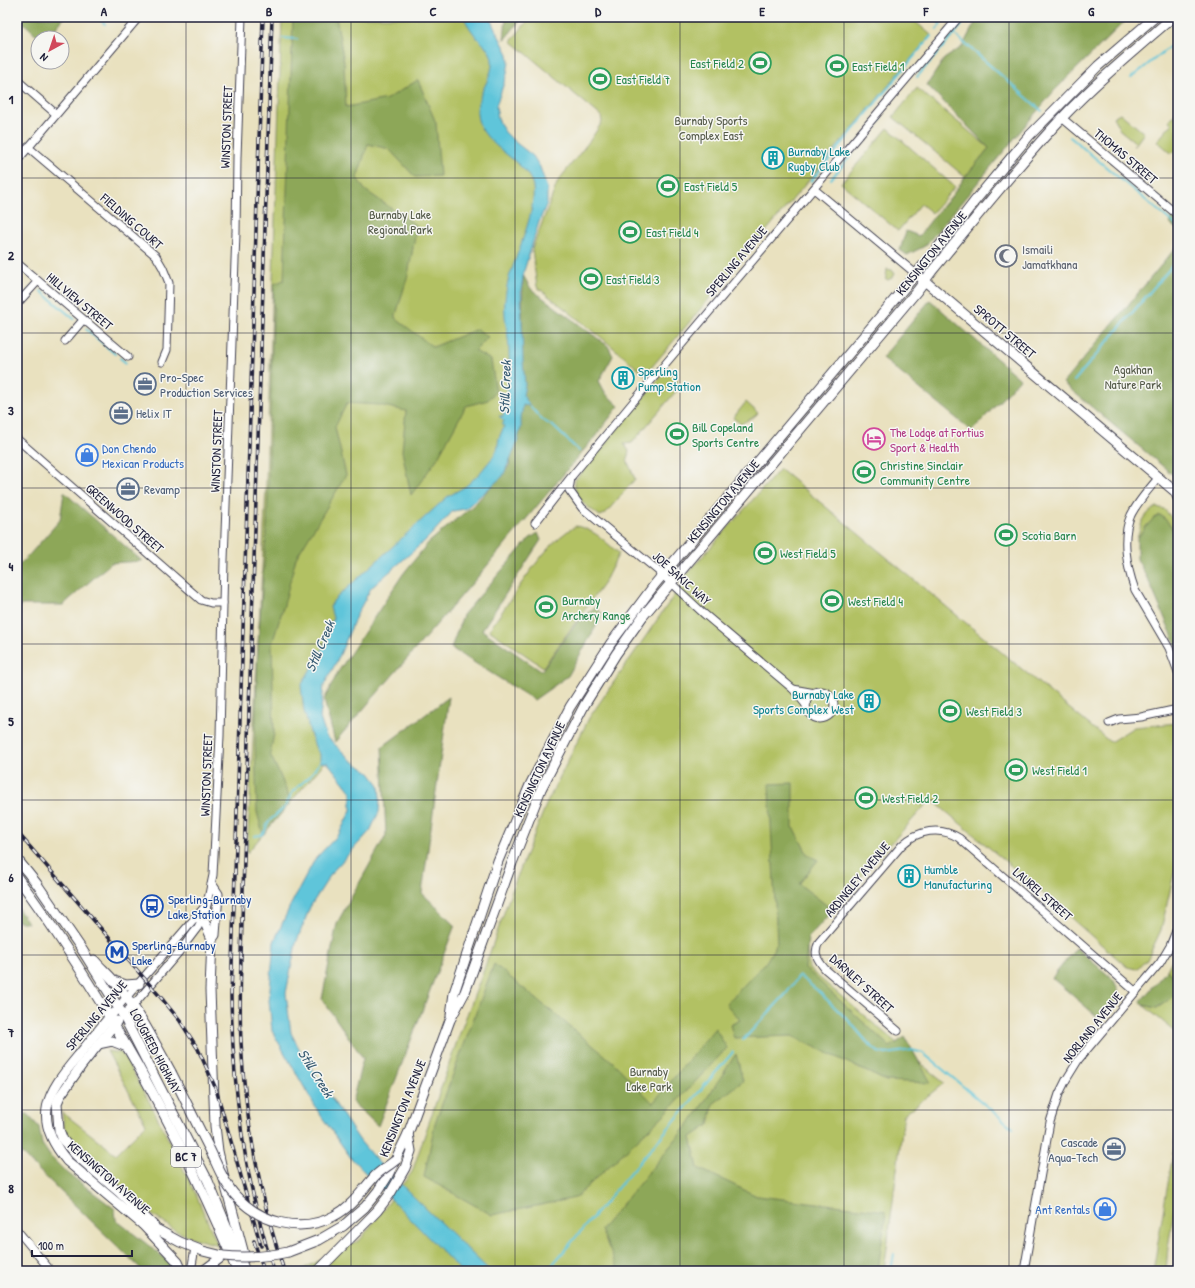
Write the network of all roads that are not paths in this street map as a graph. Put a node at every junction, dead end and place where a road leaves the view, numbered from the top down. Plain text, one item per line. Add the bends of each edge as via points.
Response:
1 (139, 17) edge
2 (242, 17) edge
3 (959, 17) edge
4 (1155, 17) edge
5 (1173, 17) edge
6 (17, 80) edge
7 (1055, 110) junction
8 (56, 114) junction
9 (1062, 118) junction
10 (28, 147) junction
11 (17, 161) edge
12 (814, 189) junction
13 (1174, 212) dead end
14 (17, 263) edge
15 (916, 274) junction
16 (38, 281) junction
17 (925, 281) junction
18 (17, 304) edge
19 (83, 320) junction
20 (65, 341) dead end
21 (128, 357) dead end
22 (162, 362) dead end
23 (17, 439) edge
24 (571, 477) junction
25 (1159, 477) junction
26 (1177, 495) edge
27 (536, 524) dead end
28 (663, 575) junction
29 (671, 583) junction
30 (223, 603) junction
31 (1178, 672) edge
32 (793, 689) junction
33 (815, 692) junction
34 (806, 705) junction
35 (1178, 710) edge
36 (1109, 723) dead end
37 (925, 832) joint
38 (17, 859) edge
39 (17, 878) edge
40 (212, 886) junction
41 (199, 919) junction
42 (1178, 926) edge
43 (212, 939) junction
44 (81, 948) junction
45 (816, 951) joint
46 (114, 981) junction
47 (139, 984) junction
48 (1136, 992) junction
49 (126, 998) junction
50 (132, 1006) junction
51 (121, 1011) junction
52 (450, 1020) junction
53 (112, 1021) junction
54 (898, 1031) dead end
55 (98, 1044) junction
56 (127, 1047) junction
57 (46, 1111) joint
58 (57, 1111) joint
59 (408, 1134) junction
60 (397, 1160) junction
61 (142, 1224) junction
62 (17, 1230) edge
63 (158, 1230) junction
64 (195, 1248) junction
65 (219, 1257) junction
66 (50, 1271) edge
67 (182, 1271) edge
68 (191, 1271) edge
69 (203, 1271) edge
70 (237, 1271) edge
71 (247, 1271) edge
72 (318, 1271) edge
73 (1024, 1271) edge

1 - 8 street
2 - 30 street, WINSTON STREET
3 - 12 street, SPERLING AVENUE
4 - 7 main road, KENSINGTON AVENUE via 1098,66
5 - 9 main road, KENSINGTON AVENUE via 1110,71
6 - 8 street
7 - 9 main road
7 - 15 main road, KENSINGTON AVENUE via 999,171
8 - 10 street
9 - 13 street, THOMAS STREET
9 - 17 main road, KENSINGTON AVENUE
10 - 11 street
10 - 22 street, FIELDING COURT via 156,256 169,283 167,350
12 - 15 street, SPROTT STREET
12 - 24 street, SPERLING AVENUE
14 - 16 street, HILLVIEW STREET
15 - 17 main road, SPROTT STREET
15 - 28 main road, KENSINGTON AVENUE
16 - 18 street
16 - 19 street, HILLVIEW STREET
17 - 25 main road, SPROTT STREET
17 - 29 main road, KENSINGTON AVENUE
19 - 20 street
19 - 21 street, HILLVIEW STREET
23 - 30 street, GREENWOOD STREET via 201,600
24 - 27 street, SPERLING AVENUE
24 - 28 street, JOE SAKIC WAY via 569,490 582,508
25 - 26 main road, SPROTT STREET
25 - 31 street via 1131,514 1126,535 1127,555 1135,590 1169,648
28 - 29 street, JOE SAKIC WAY
28 - 52 main road, KENSINGTON AVENUE via 611,643 570,707 530,785 498,861 454,993
29 - 32 street, JOE SAKIC WAY
29 - 52 main road, KENSINGTON AVENUE via 616,654 578,718 541,789 465,992
30 - 40 street, WINSTON STREET via 220,736
32 - 33 street, JOE SAKIC WAY
32 - 34 street, JOE SAKIC WAY
33 - 34 street via 809,697
33 - 34 street, JOE SAKIC WAY via 823,692 830,697 833,706 830,714 823,719 814,718 807,712
35 - 36 street via 1141,718 1119,719
37 - 45 street, ARDINGLEY AVENUE via 902,845 819,942
37 - 48 street, LAUREL STREET via 946,832 959,838
38 - 44 main road, LOUGHEED HIGHWAY / BC 7
39 - 53 main road, LOUGHEED HIGHWAY / BC 7 via 83,973
40 - 41 street, SPERLING AVENUE via 206,911
40 - 43 main road via 218,894 215,935
41 - 43 main road via 208,928
41 - 47 street, SPERLING AVENUE
41 - 50 street, SPERLING AVENUE via 198,927 179,952
42 - 48 street, NORLAND AVENUE via 1160,963
43 - 71 main road via 210,990 215,1126 226,1187
44 - 46 main road
44 - 51 main road, LOUGHEED HIGHWAY / BC 7
45 - 54 street, DARNLEY STREET via 818,960 825,969
46 - 47 main road via 126,985
46 - 49 main road
47 - 49 street, SPERLING AVENUE
48 - 73 street, NORLAND AVENUE via 1079,1059 1057,1100 1050,1122
49 - 50 main road
49 - 51 street, SPERLING AVENUE
50 - 51 street, SPERLING AVENUE
50 - 60 main road, bridge via 171,1072 224,1180 235,1195 253,1210 273,1221 292,1226 325,1220 345,1210 376,1175
51 - 53 main road, SPERLING AVENUE
51 - 71 main road, LOUGHEED HIGHWAY / BC 7 via 208,1181
52 - 59 main road, KENSINGTON AVENUE
53 - 55 main road, SPERLING AVENUE
53 - 56 main road, LOUGHEED HIGHWAY / BC 7
53 - 57 main road, SPERLING AVENUE via 56,1085
55 - 56 main road via 112,1041
55 - 58 main road, SPERLING AVENUE via 64,1088 57,1103
56 - 70 main road, LOUGHEED HIGHWAY / BC 7 via 198,1181
57 - 61 main road, KENSINGTON AVENUE via 47,1124 56,1148 67,1161
58 - 63 main road, KENSINGTON AVENUE via 63,1140
59 - 60 main road, KENSINGTON AVENUE
59 - 72 main road via 411,1151 405,1168 390,1194 377,1211
60 - 65 main road, KENSINGTON AVENUE, bridge via 365,1207 343,1226 320,1240 274,1255 252,1258
61 - 63 main road, KENSINGTON AVENUE
61 - 67 main road via 178,1262
62 - 66 street
63 - 64 main road, KENSINGTON AVENUE
64 - 65 main road, KENSINGTON AVENUE
64 - 68 street
65 - 69 main road

